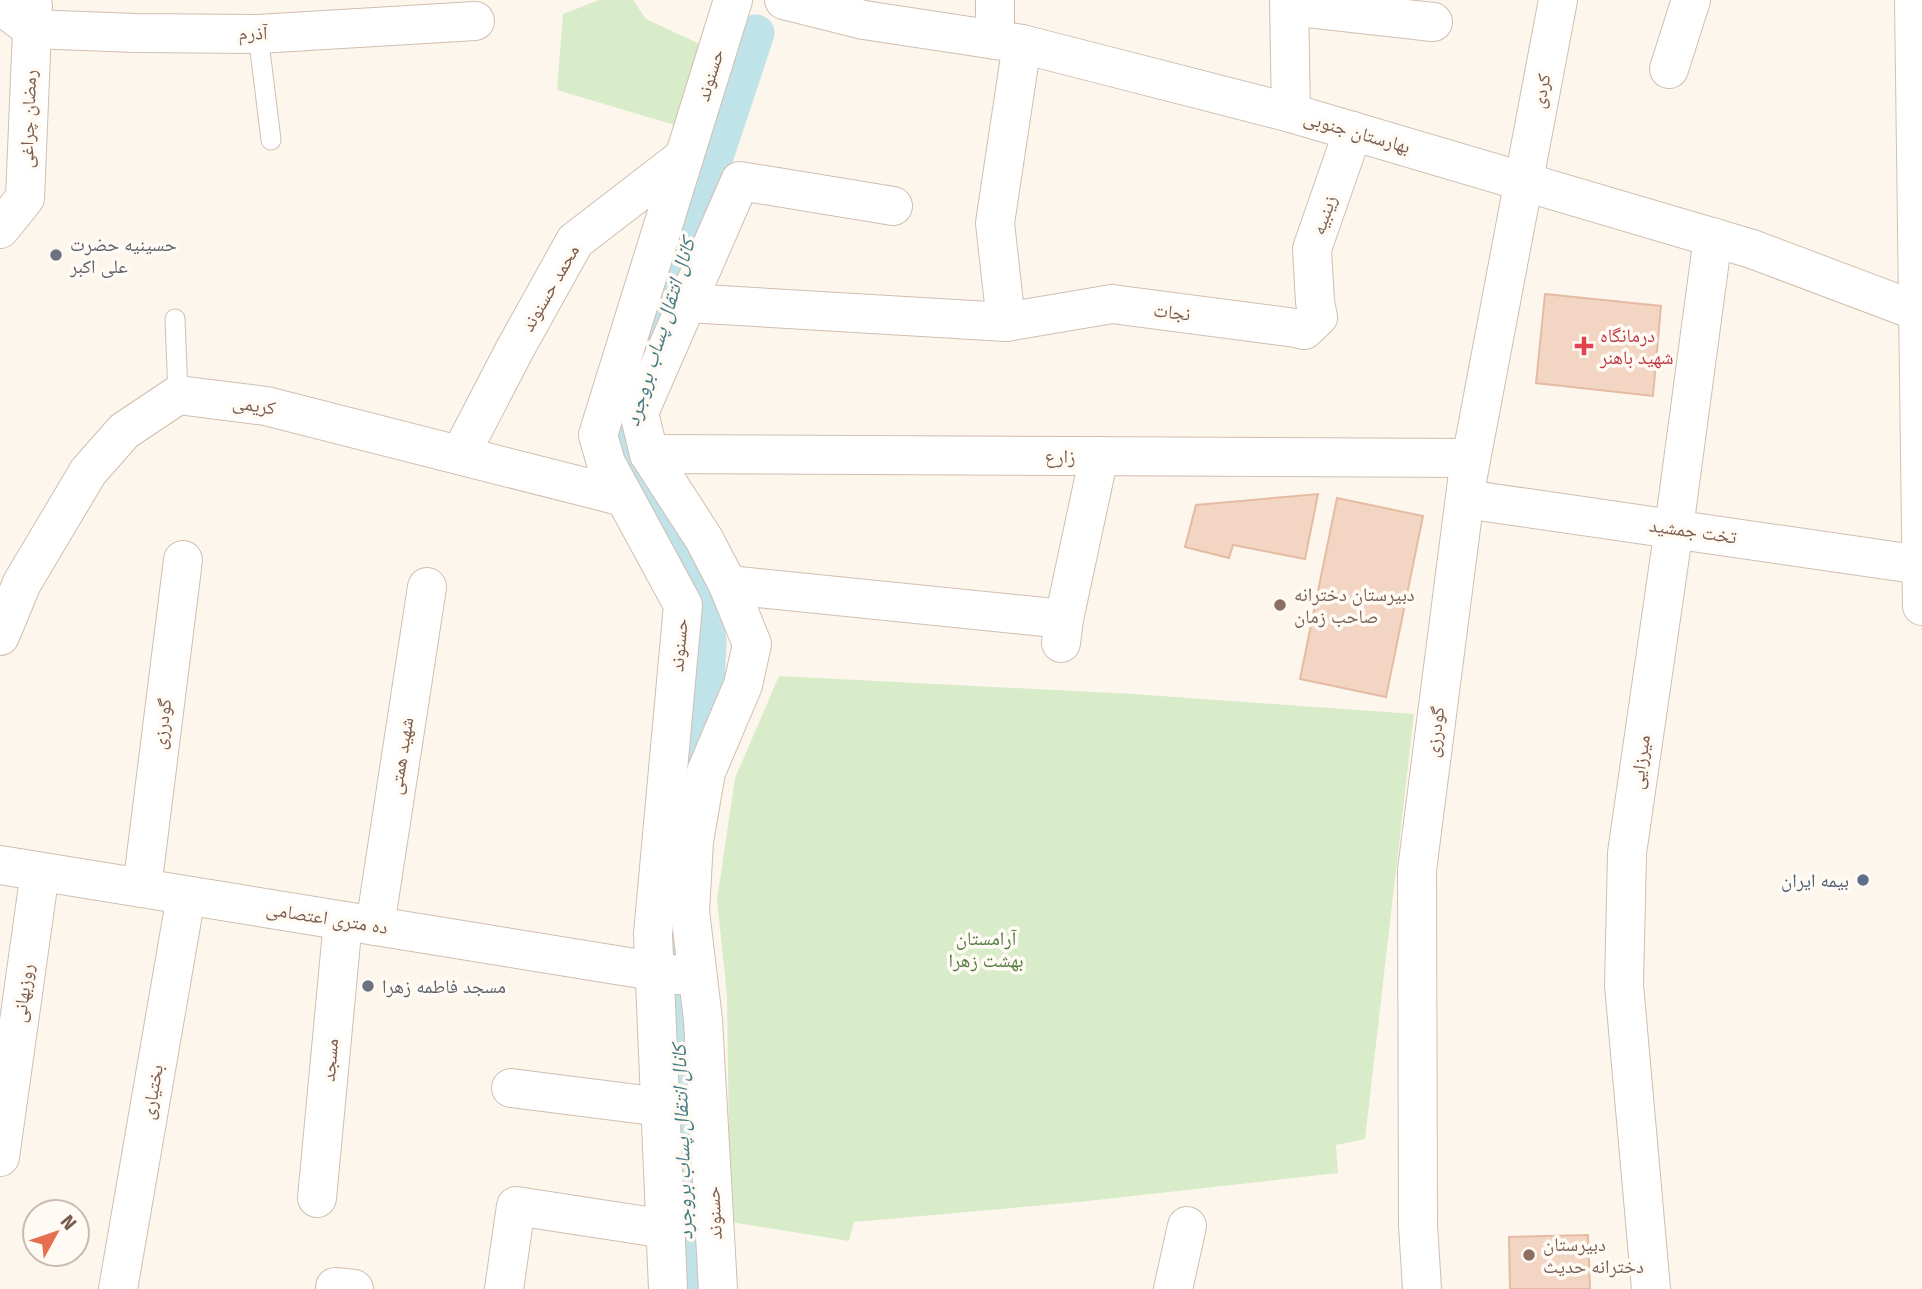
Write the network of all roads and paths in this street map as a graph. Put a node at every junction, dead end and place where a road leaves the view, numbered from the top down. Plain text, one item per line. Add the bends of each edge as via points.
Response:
1 (733, 0) edge
2 (784, 0) edge
3 (995, 0) edge
4 (1558, 0) edge
5 (1691, 0) edge
6 (1914, 0) edge
7 (1289, 3) edge
8 (0, 5) edge
9 (32, 15) edge
10 (475, 21) dead end
11 (1433, 22) dead end
12 (258, 34) junction
13 (1008, 42) junction
14 (1669, 69) dead end
15 (1291, 113) junction
16 (1353, 131) junction
17 (271, 140) dead end
18 (684, 157) junction
19 (1524, 182) junction
20 (893, 206) dead end
21 (0, 229) edge
22 (1713, 237) junction
23 (1315, 302) joint
24 (687, 303) junction
25 (1920, 312) edge
26 (175, 319) dead end
27 (1006, 322) junction
28 (178, 395) junction
29 (649, 453) junction
30 (460, 455) junction
31 (1099, 456) junction
32 (1471, 458) junction
33 (624, 497) junction
34 (1465, 499) junction
35 (1674, 528) junction
36 (183, 560) dead end
37 (1921, 565) edge
38 (10, 583) edge
39 (728, 585) junction
40 (427, 587) dead end
41 (1922, 606) edge
42 (0, 636) edge
43 (0, 865) edge
44 (40, 872) junction
45 (142, 888) junction
46 (186, 896) junction
47 (359, 923) junction
48 (655, 971) junction
49 (697, 977) junction
50 (511, 1088) dead end
51 (661, 1107) junction
52 (0, 1157) edge
53 (317, 1198) dead end
54 (1187, 1226) dead end
55 (666, 1229) junction
56 (118, 1289) edge
57 (335, 1289) edge
58 (354, 1289) edge
59 (504, 1289) edge
60 (668, 1289) edge
61 (718, 1289) edge
62 (1173, 1289) edge
63 (1422, 1289) edge
64 (1651, 1289) edge

1 - 18 street, حسنوند
2 - 13 street, بهارستان جنوبی via 864,20
3 - 13 street
4 - 19 street, کردی
5 - 14 street
6 - 25 street
7 - 11 street
7 - 15 street
8 - 9 street
9 - 12 street, آذرم via 135,33
9 - 21 street, رمضان چراغی via 24,198
10 - 12 street, آذرم
12 - 17 lane
13 - 15 street, بهارستان جنوبی
13 - 27 street via 995,223
15 - 16 street, بهارستان جنوبی
16 - 19 street, بهارستان جنوبی
16 - 23 street, زینبیه via 1312,249
18 - 30 street, محمد حسنوند via 575,241
18 - 33 street, حسنوند via 597,435
19 - 22 street, بهارستان جنوبی
19 - 32 street, گودرزی
20 - 24 street, حسنوند via 740,181
22 - 25 street, بهارستان جنوبی
22 - 35 street, میرزایی
23 - 27 street, نجات via 1318,317 1304,330 1112,304
24 - 27 street, نجات
24 - 29 street, حسنوند via 639,413
25 - 37 street
26 - 28 lane
28 - 30 street, کریمی via 266,406
28 - 38 street via 124,431 88,472
29 - 31 street, زارع
29 - 39 street, حسنوند
30 - 33 street, کریمی
31 - 32 street, زارع
31 - 39 street via 1063,631
32 - 34 street, گودرزی
33 - 48 street, حسنوند via 683,605 653,934
34 - 35 street, تخت جمشید
34 - 63 street, گودرزی via 1417,870
35 - 37 street, تخت جمشید
35 - 64 street, میرزایی via 1627,853 1624,985
36 - 45 street, گودرزی
37 - 41 street
38 - 42 street
39 - 49 street, حسنوند via 752,644 743,685 706,772 694,841 690,911
40 - 47 street, شهید همتی
43 - 44 street, ده متری اعتصامی
44 - 45 street, ده متری اعتصامی
44 - 52 street, روزبهانی
45 - 46 street, ده متری اعتصامی
46 - 47 street, ده متری اعتصامی
46 - 56 street, بختیاری
47 - 48 street, ده متری اعتصامی
47 - 53 street, مسجد
48 - 49 street, ده متری اعتصامی
48 - 51 street, حسنوند
49 - 61 street, حسنوند
50 - 51 street
51 - 55 street, حسنوند
54 - 62 street
55 - 59 street via 516,1206
55 - 60 street, حسنوند
57 - 58 street

